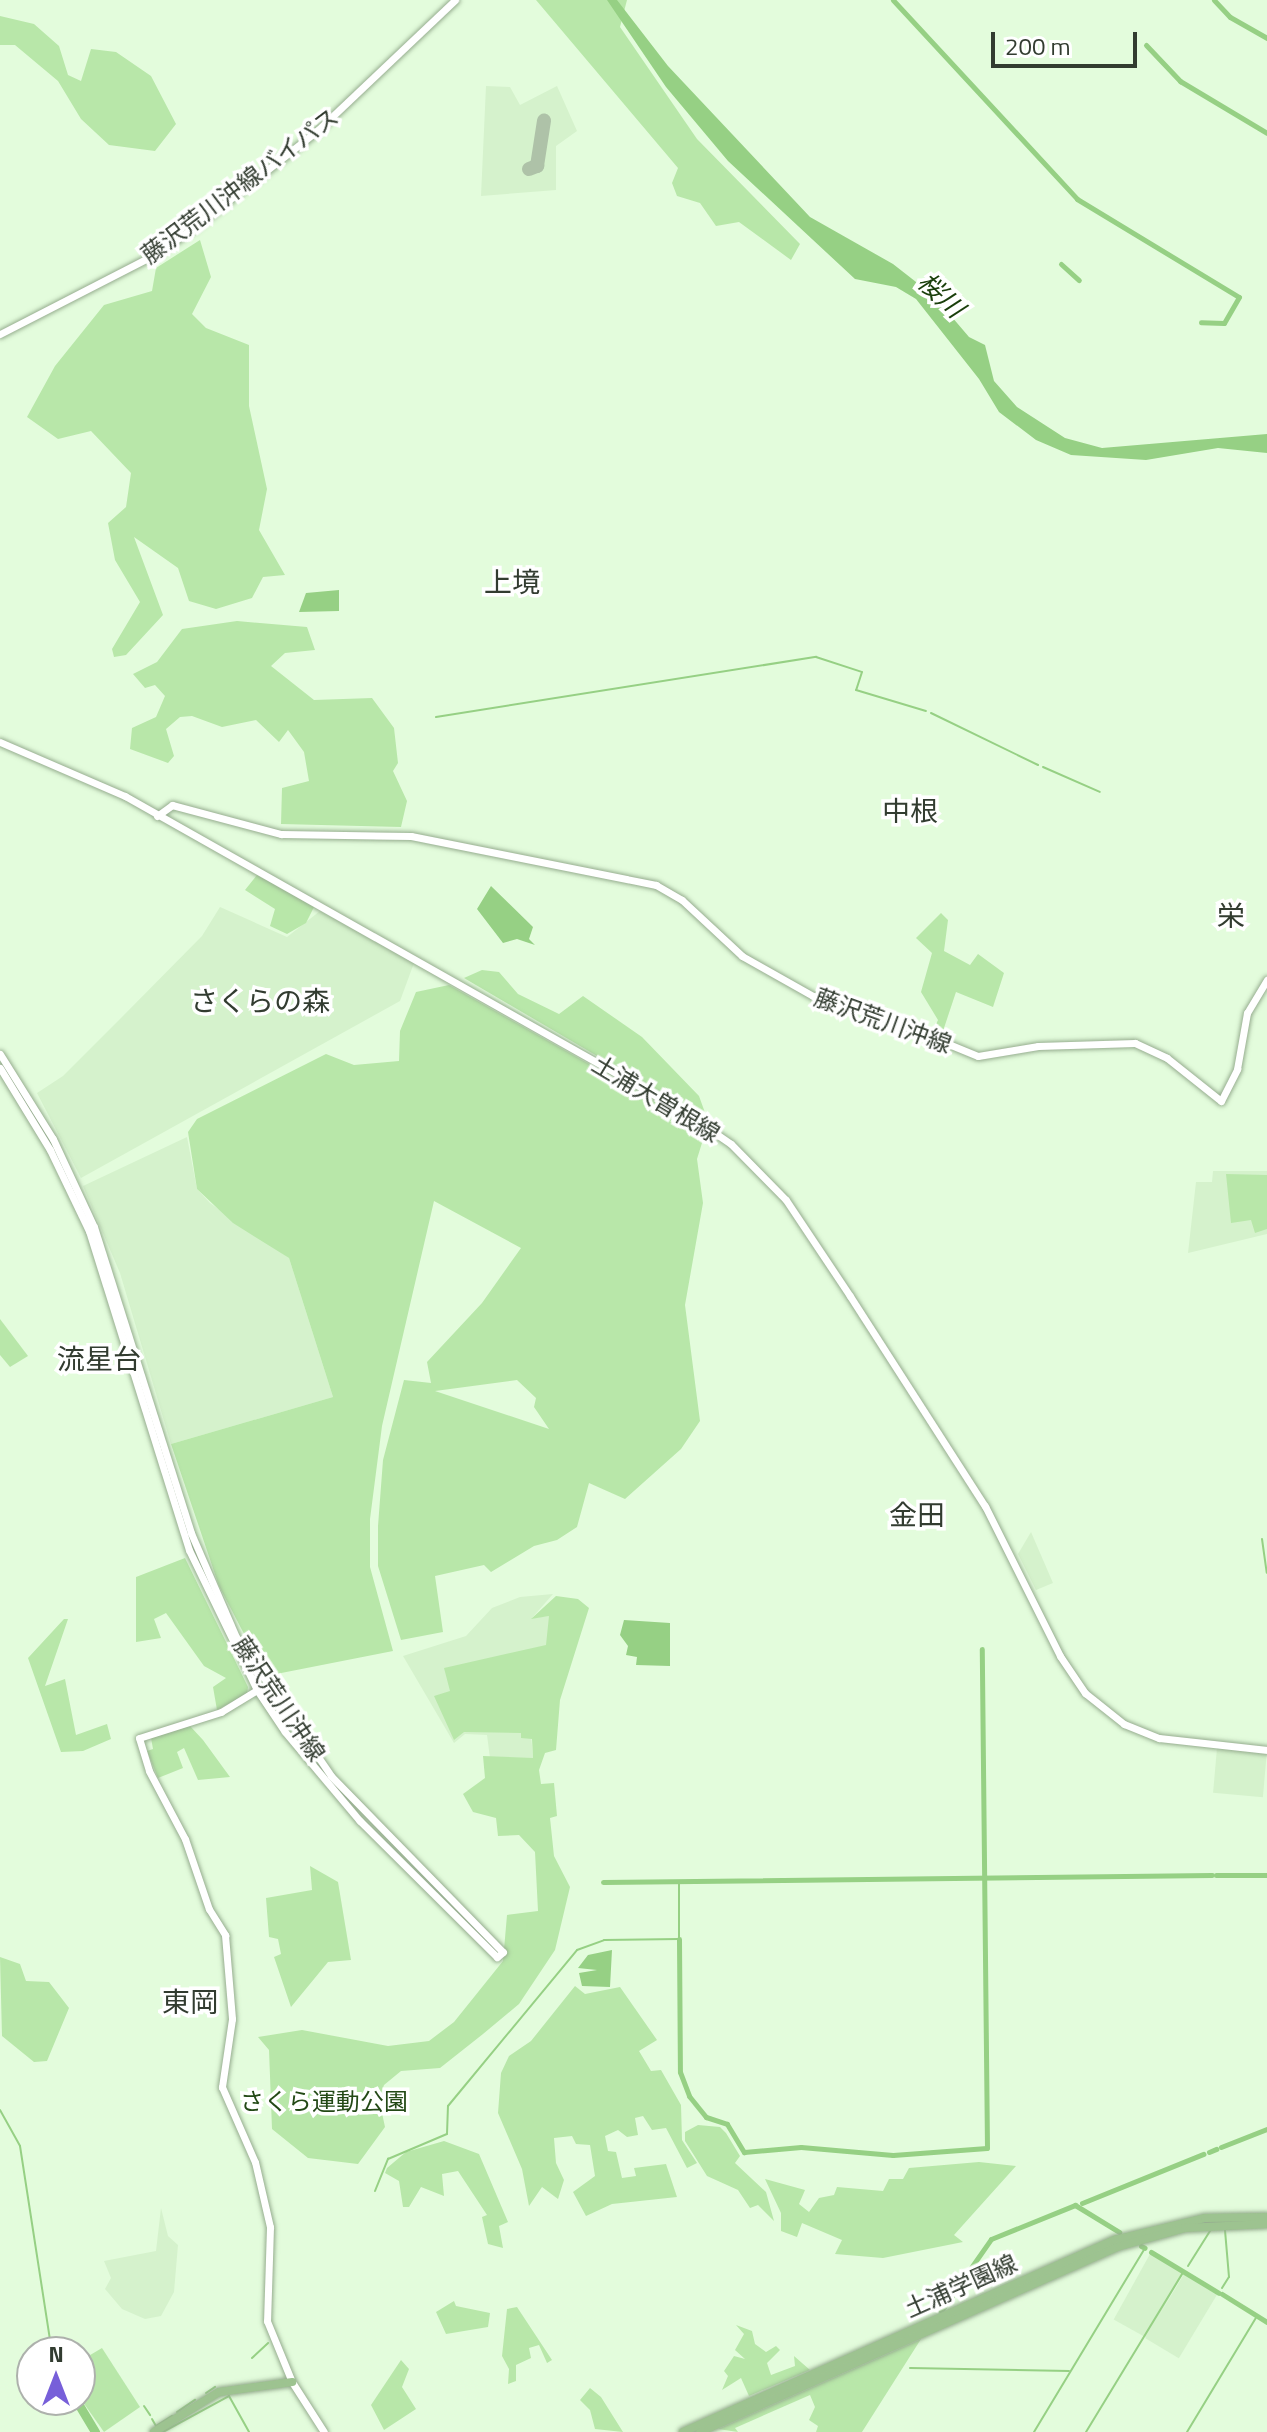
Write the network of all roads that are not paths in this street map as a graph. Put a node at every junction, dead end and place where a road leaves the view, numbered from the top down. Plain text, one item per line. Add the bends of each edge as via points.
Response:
1 (455, 0) edge
2 (0, 334) edge
3 (0, 742) edge
4 (157, 816) junction
5 (1267, 980) edge
6 (0, 1054) edge
7 (0, 1068) edge
8 (257, 1690) junction
9 (1267, 1750) edge
10 (1267, 2217) edge
11 (1267, 2224) edge
12 (292, 2382) junction
13 (154, 2432) edge
14 (324, 2432) edge
15 (683, 2432) edge
16 (700, 2432) edge

1 - 2 main road, 藤沢荒川沖線バイパス via 325,124 192,229 129,269
3 - 4 main road, 土浦大曽根線 via 106,787
4 - 5 main road, 藤沢荒川沖線 via 172,805 281,834 396,834 656,885 682,900 742,956 813,996 851,1004 978,1056 1038,1046 1135,1043 1167,1058 1221,1101 1237,1069 1247,1013
4 - 9 main road, 土浦大曽根線 via 683,1111 731,1144 786,1200 850,1296 985,1506 1060,1656 1085,1693 1124,1724 1159,1738
6 - 8 main road, 藤沢荒川沖線 via 53,1139 94,1227 191,1533 236,1637 331,1776 503,1952 497,1957 360,1821
7 - 8 main road, 藤沢荒川沖線 via 50,1150 89,1231 189,1550
8 - 12 main road, 藤沢荒川沖線 via 221,1712 139,1738 226,1941 232,2019 222,2087 257,2171 271,2236 267,2321
10 - 15 main road, 土浦学園線 via 1205,2218 1115,2240
11 - 16 main road, 土浦学園線 via 1185,2228 1117,2247
12 - 13 main road via 219,2392
12 - 14 main road, 藤沢荒川沖線

